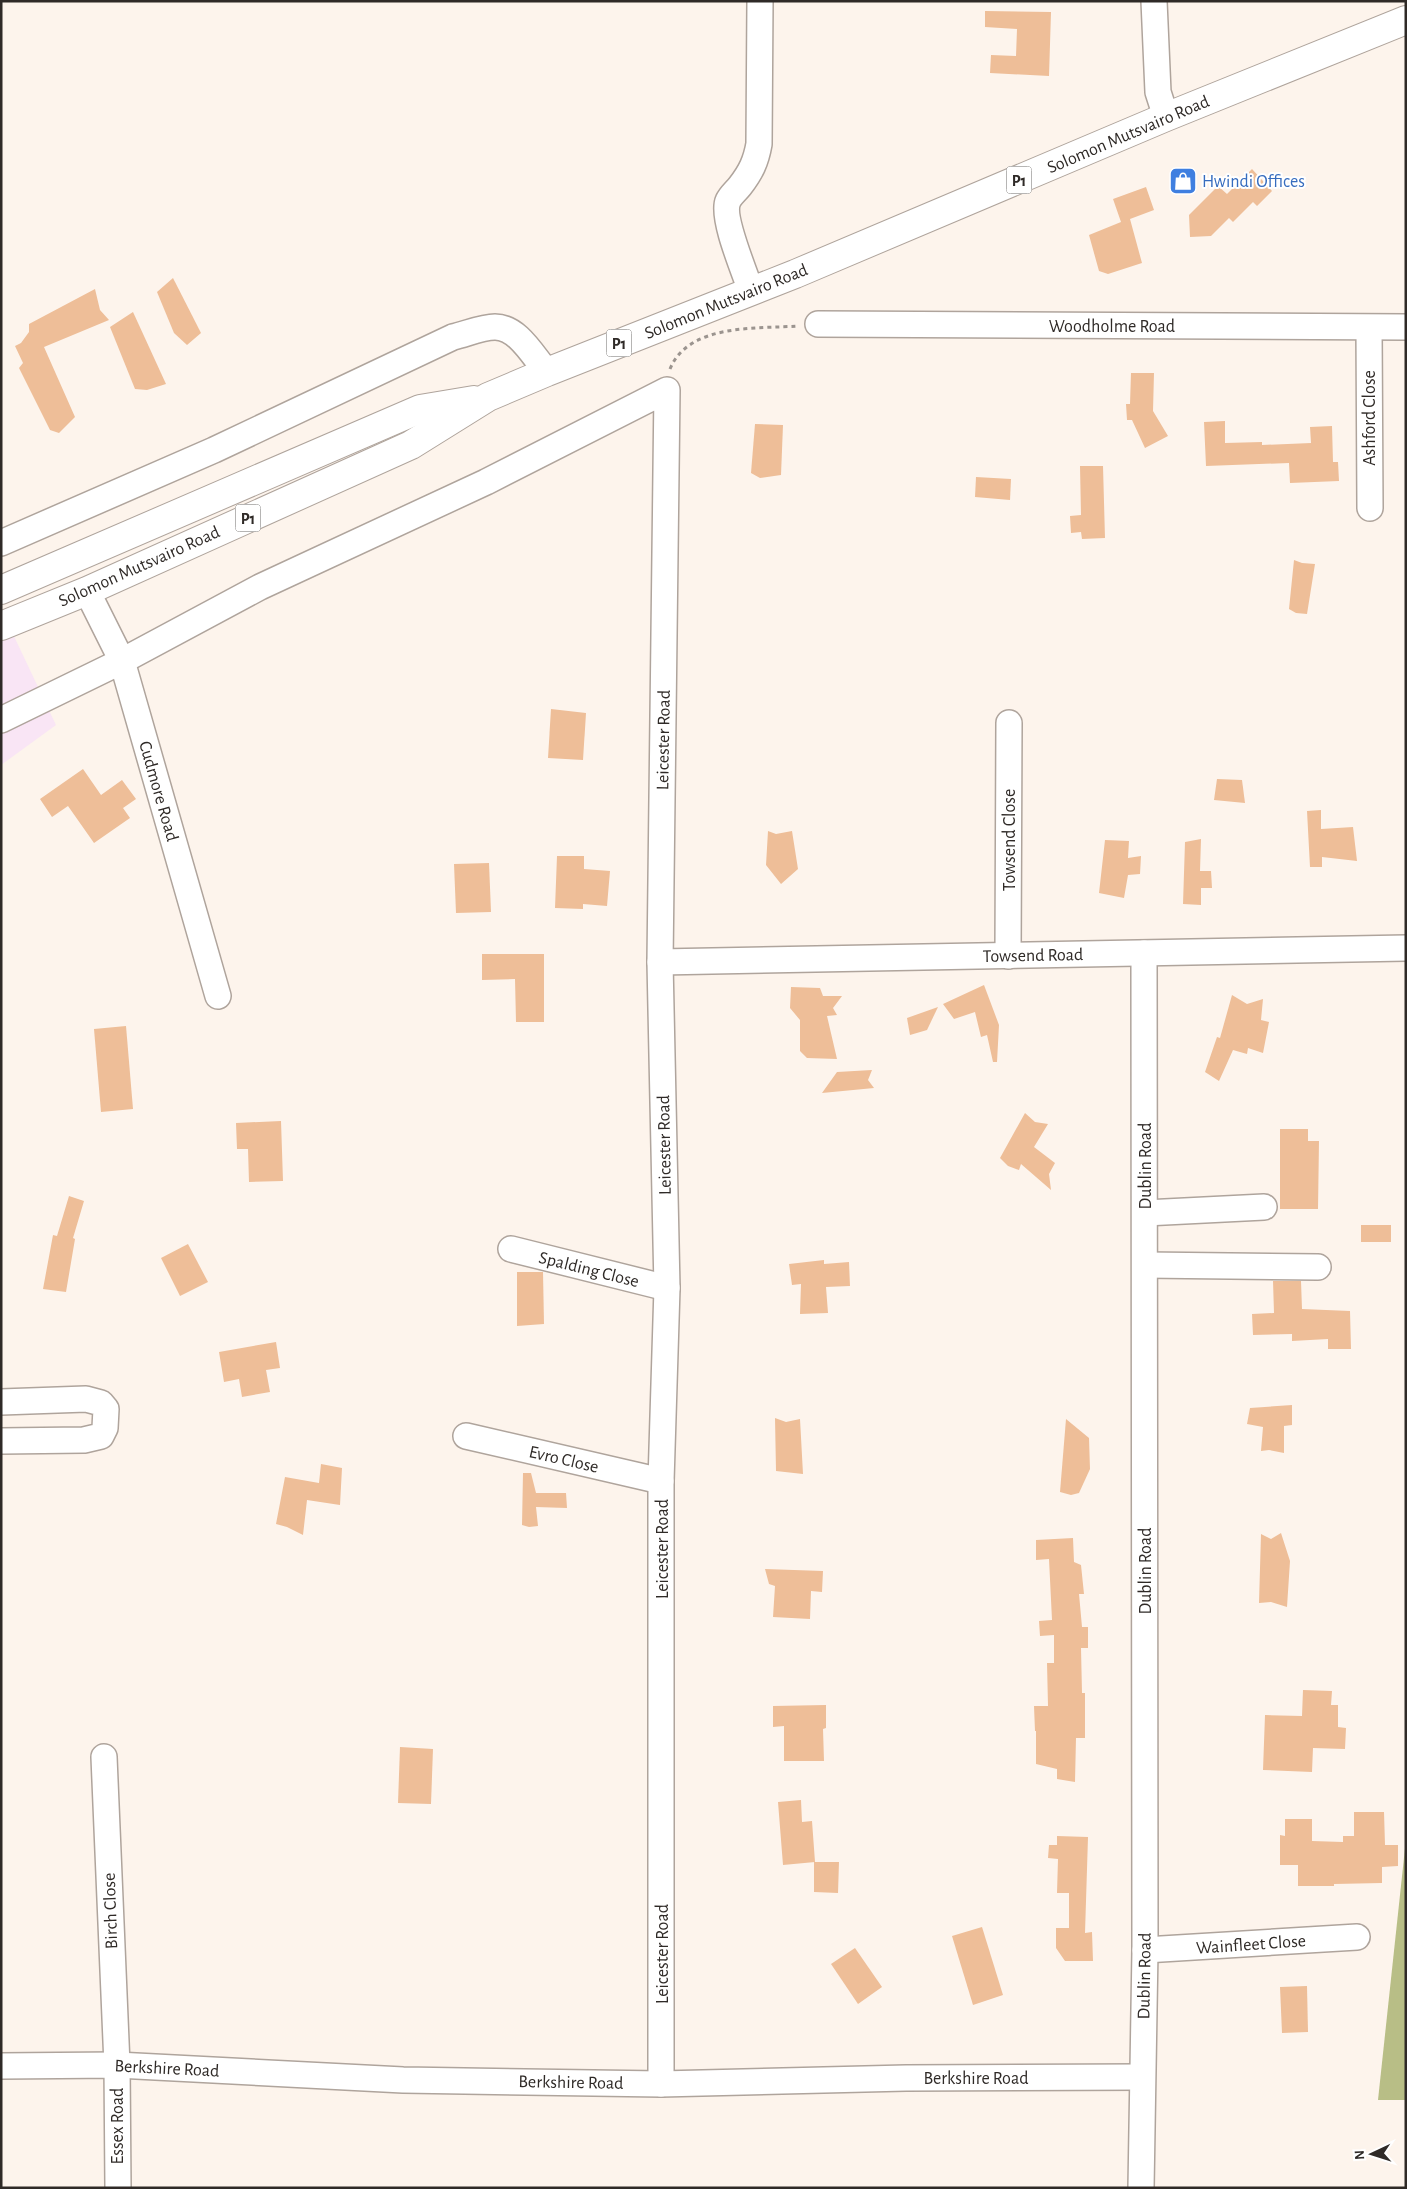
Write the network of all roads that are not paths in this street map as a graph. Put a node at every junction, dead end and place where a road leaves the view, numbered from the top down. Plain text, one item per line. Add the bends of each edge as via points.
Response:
1 (760, 1) edge
2 (1154, 1) edge
3 (1406, 20) edge
4 (1166, 117) junction
5 (751, 291) junction
6 (818, 324) road end
7 (1406, 327) edge
8 (1368, 328) junction
9 (547, 372) junction
10 (488, 397) junction
11 (1370, 508) dead end
12 (1, 543) edge
13 (1, 590) edge
14 (87, 591) junction
15 (1, 626) edge
16 (122, 661) junction
17 (1, 720) edge
18 (1009, 723) dead end
19 (1406, 948) edge
20 (1144, 953) junction
21 (1008, 956) junction
22 (660, 962) junction
23 (218, 996) dead end
24 (1264, 1207) dead end
25 (1145, 1213) junction
26 (511, 1249) dead end
27 (1145, 1266) junction
28 (1318, 1267) dead end
29 (667, 1288) junction
30 (1, 1402) edge
31 (466, 1436) dead end
32 (1, 1441) edge
33 (661, 1481) junction
34 (104, 1757) dead end
35 (1357, 1937) dead end
36 (1145, 1950) junction
37 (117, 2065) junction
38 (1, 2066) edge
39 (1142, 2077) junction
40 (661, 2084) junction
41 (118, 2188) edge
42 (1141, 2188) edge

1 - 5 street via 757,158 750,173 728,201 725,211
2 - 4 street via 1158,92
3 - 4 highway, Solomon Mutsvairo Road / P1
4 - 5 highway, Solomon Mutsvairo Road / P1
5 - 9 highway, Solomon Mutsvairo Road / P1
6 - 8 street, Woodholme Road
7 - 8 street, Woodholme Road
8 - 11 street, Ashford Close
9 - 10 highway, Solomon Mutsvairo Road / P1
9 - 12 street via 515,334 504,328 494,327 453,337 214,450
10 - 13 highway, P1 via 420,409
10 - 14 highway, Solomon Mutsvairo Road / P1 via 411,445
14 - 15 highway, Solomon Mutsvairo Road / P1
14 - 16 street, Cudmore Road
16 - 17 street
16 - 22 street, Leicester Road via 260,587 486,482 667,390
16 - 23 street, Cudmore Road
18 - 21 street, Towsend Close
19 - 20 street, Towsend Road
20 - 21 street, Towsend Road
20 - 25 street, Dublin Road
21 - 22 street, Towsend Road
22 - 29 street, Leicester Road
24 - 25 street
25 - 27 street, Dublin Road
26 - 29 street, Spalding Close
27 - 28 street
27 - 36 street, Dublin Road
29 - 33 street, Leicester Road
30 - 32 street via 86,1399 101,1403 106,1409 101,1436 84,1440
31 - 33 street, Evro Close
33 - 40 street, Leicester Road
34 - 37 street, Birch Close
35 - 36 street, Wainfleet Close
36 - 39 street, Dublin Road
37 - 38 street, Berkshire Road
37 - 40 street, Berkshire Road via 402,2080
37 - 41 street, Essex Road
39 - 40 street, Berkshire Road via 897,2078
39 - 42 street, Dublin Road

